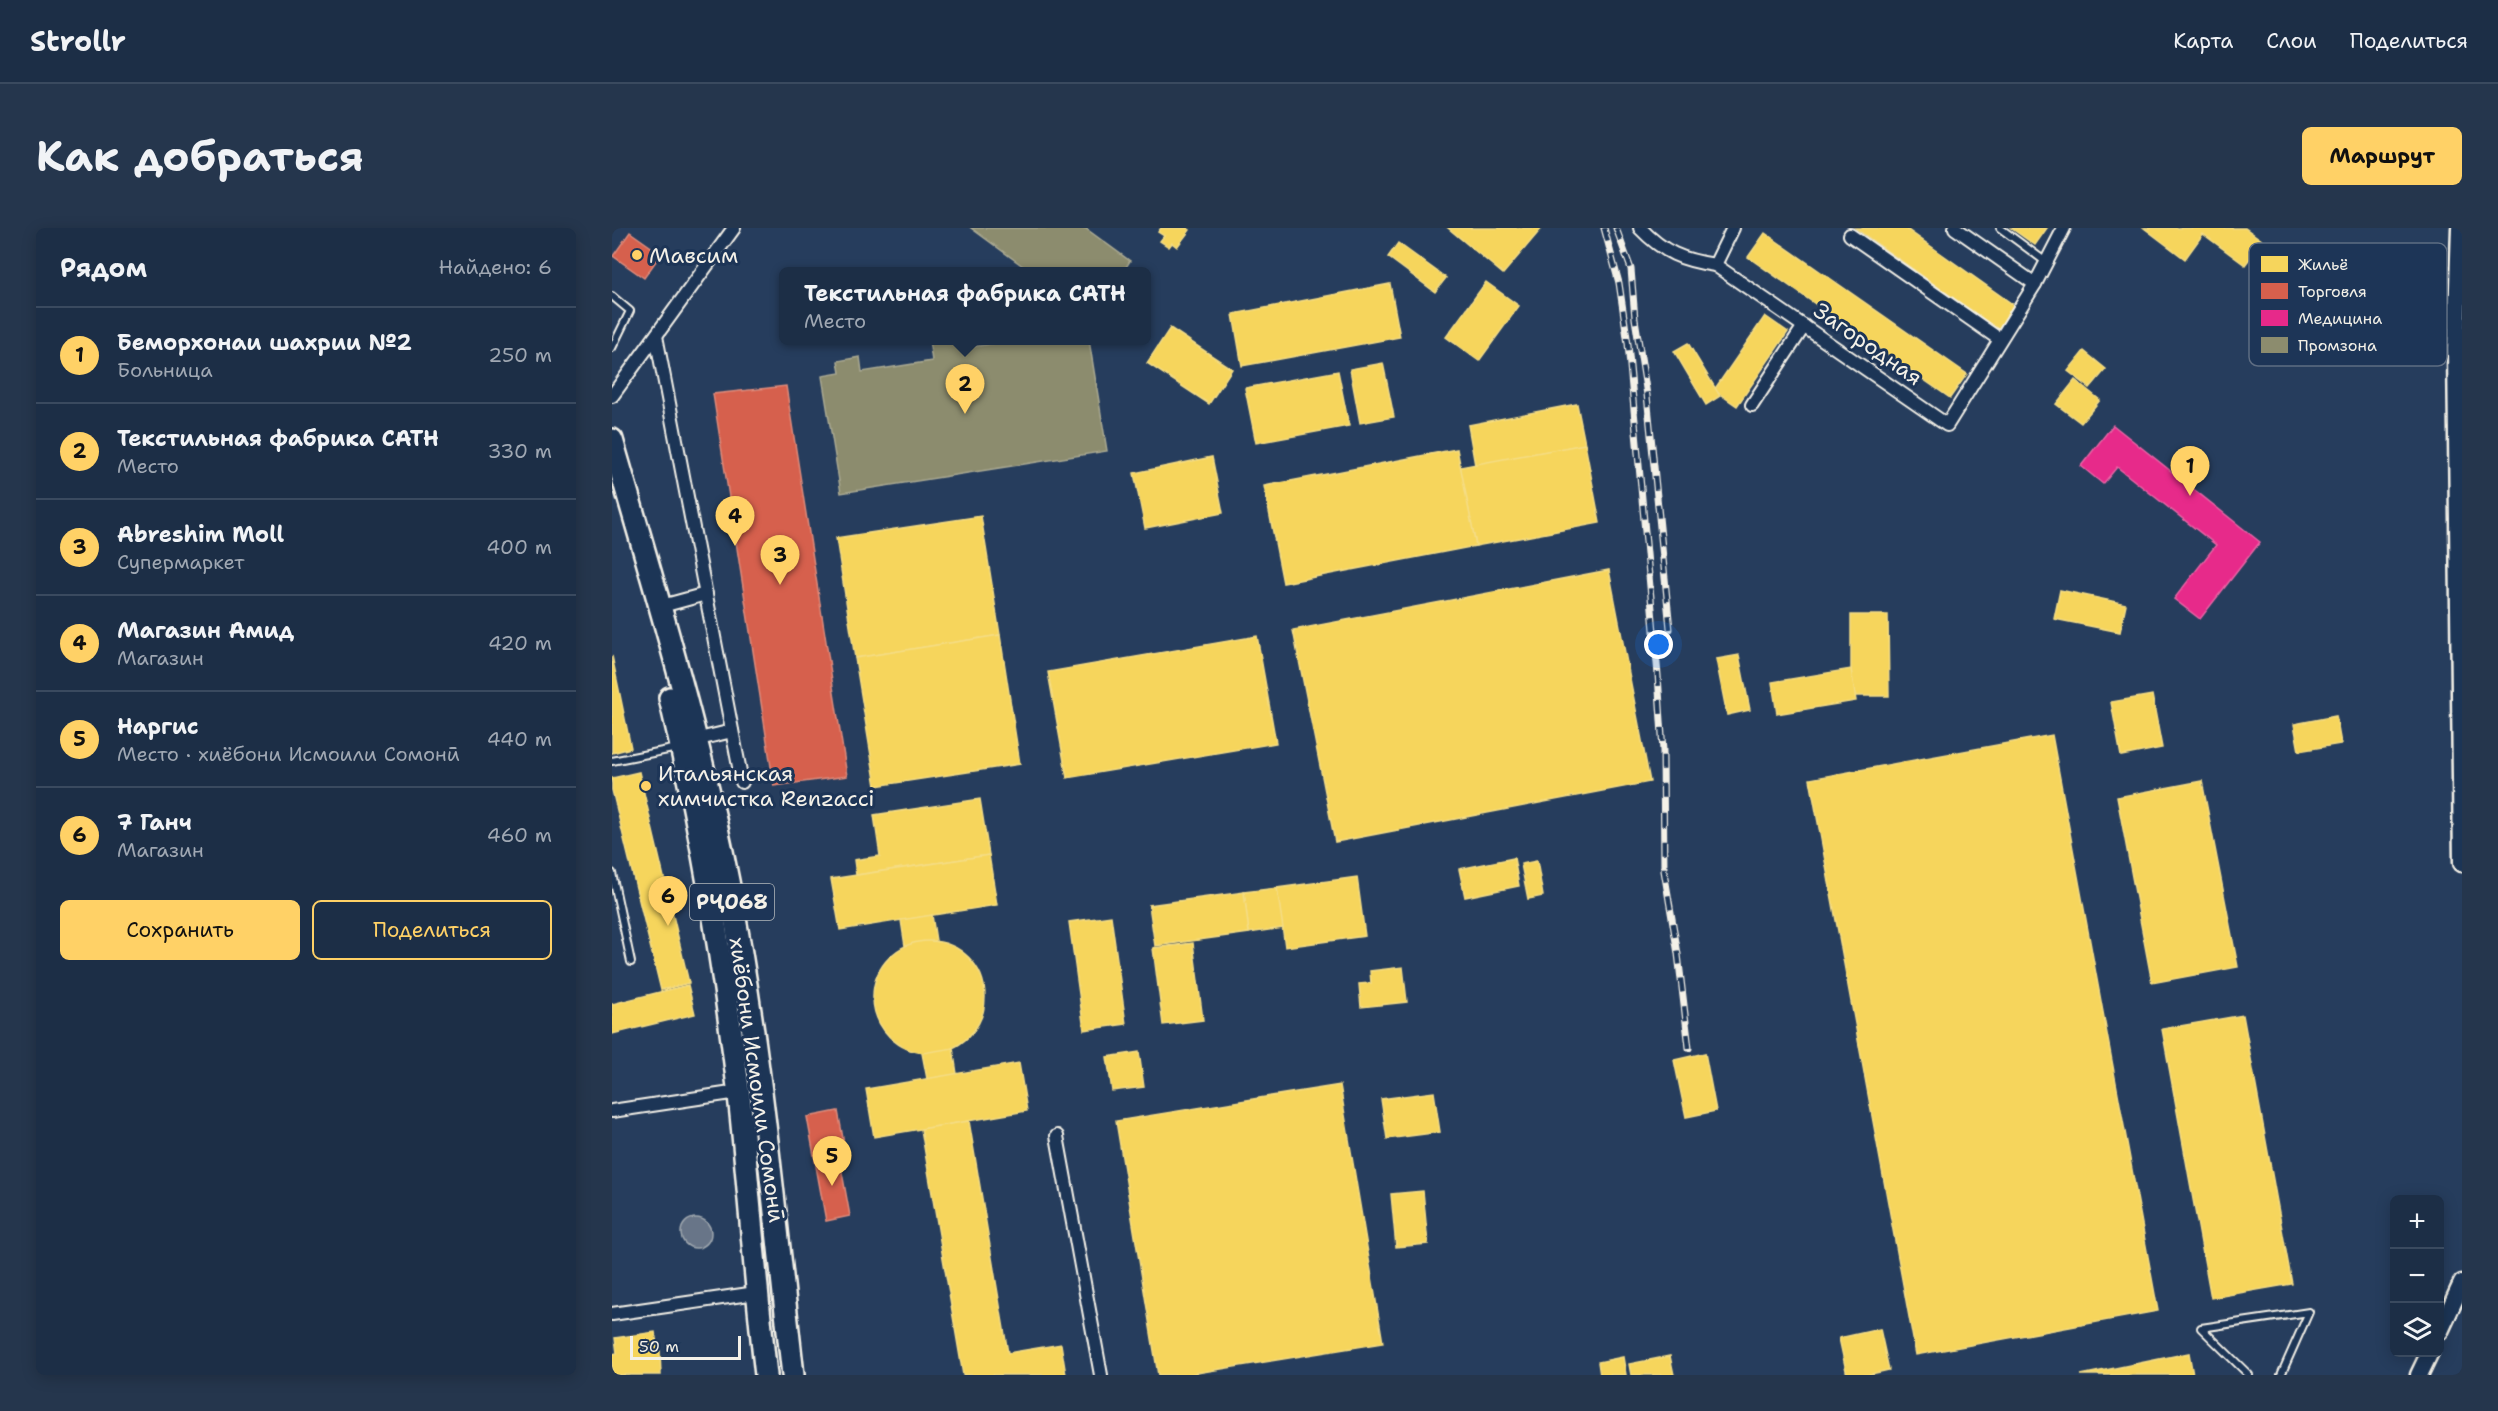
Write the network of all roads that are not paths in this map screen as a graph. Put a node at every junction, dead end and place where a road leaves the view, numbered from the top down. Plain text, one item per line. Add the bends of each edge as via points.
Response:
1 (734, 228) edge
2 (1640, 228) edge
3 (1733, 228) edge
4 (1954, 228) edge
5 (2000, 228) edge
6 (2064, 228) edge
7 (2460, 228) edge
8 (1850, 235) dead end
9 (2046, 262) junction
10 (1715, 265) junction
11 (2035, 284) junction
12 (612, 296) edge
13 (1804, 326) junction
14 (656, 336) junction
15 (1999, 339) junction
16 (612, 348) edge
17 (2459, 349) edge
18 (612, 396) edge
19 (1752, 405) dead end
20 (612, 440) edge
21 (612, 489) edge
22 (706, 594) junction
23 (662, 606) junction
24 (2462, 644) edge
25 (732, 731) junction
26 (689, 743) junction
27 (612, 761) edge
28 (742, 782) dead end
29 (2462, 863) edge
30 (612, 873) edge
31 (631, 962) dead end
32 (738, 1092) junction
33 (612, 1111) edge
34 (1057, 1136) dead end
35 (2462, 1283) edge
36 (756, 1293) junction
37 (612, 1314) edge
38 (2444, 1321) edge
39 (2428, 1357) edge
40 (766, 1375) edge
41 (793, 1375) edge
42 (1101, 1375) edge
43 (2249, 1375) edge
44 (2281, 1375) edge
45 (2419, 1375) edge

1 - 14 street
2 - 10 street via 1655,243 1684,260
3 - 10 street
4 - 11 street
5 - 9 lane
6 - 9 street, Загородная
7 - 17 main road
8 - 15 street
9 - 11 street, Загородная
10 - 13 street, Загородная
11 - 15 street, Загородная
12 - 16 lane via 630,311
13 - 15 street, Загородная via 1947,425
13 - 19 street
14 - 18 street
14 - 22 street
17 - 24 main road
20 - 23 highway, хиёбони Исмоили Сомонӣ / РҶ068
21 - 26 highway, хиёбони Исмоили Сомонӣ / РҶ068
22 - 23 street
22 - 25 street
23 - 26 highway, хиёбони Исмоили Сомонӣ / РҶ068
24 - 29 main road
25 - 26 street
25 - 28 street
26 - 27 lane
26 - 32 highway, хиёбони Исмоили Сомонӣ / РҶ068
26 - 41 highway, хиёбони Исмоили Сомонӣ / РҶ068 via 728,878 747,983
30 - 31 lane
32 - 33 street
32 - 36 highway, хиёбони Исмоили Сомонӣ / РҶ068
34 - 42 street
35 - 38 main road
36 - 37 street
36 - 40 highway, хиёбони Исмоили Сомонӣ / РҶ068
39 - 45 main road
43 - 44 lane via 2201,1328 2309,1312

